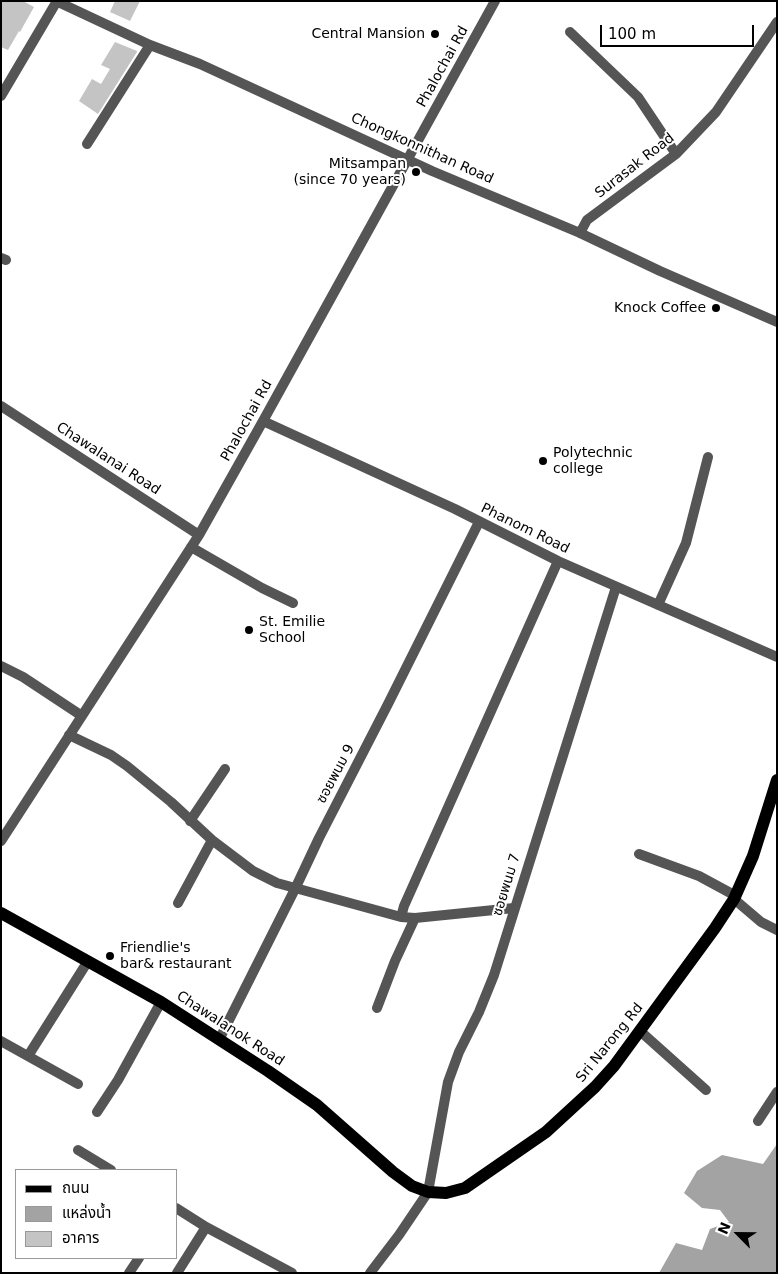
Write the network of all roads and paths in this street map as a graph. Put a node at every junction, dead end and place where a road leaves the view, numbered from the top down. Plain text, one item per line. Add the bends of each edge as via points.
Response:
1 (56, 1) edge
2 (495, 1) edge
3 (777, 22) edge
4 (570, 32) dead end
5 (150, 45) junction
6 (1, 96) edge
7 (87, 144) dead end
8 (676, 154) junction
9 (407, 159) junction
10 (580, 233) junction
11 (777, 322) edge
12 (1, 406) edge
13 (263, 421) junction
14 (708, 457) dead end
15 (479, 522) junction
16 (199, 535) junction
17 (191, 547) junction
18 (558, 562) junction
19 (616, 586) junction
20 (293, 603) dead end
21 (658, 605) junction
22 (777, 657) edge
23 (1, 666) edge
24 (82, 716) junction
25 (69, 735) junction
26 (225, 769) dead end
27 (777, 780) edge
28 (190, 822) junction
29 (212, 840) junction
30 (1, 842) edge
31 (638, 854) dead end
32 (295, 889) junction
33 (735, 898) junction
34 (178, 903) dead end
35 (514, 908) junction
36 (1, 914) edge
37 (401, 917) junction
38 (415, 918) junction
39 (777, 930) edge
40 (88, 961) junction
41 (161, 1002) junction
42 (377, 1008) dead end
43 (640, 1031) junction
44 (219, 1040) junction
45 (1, 1041) edge
46 (28, 1056) junction
47 (78, 1084) dead end
48 (706, 1090) dead end
49 (777, 1092) edge
50 (97, 1112) dead end
51 (758, 1121) dead end
52 (78, 1150) dead end
53 (109, 1169) edge
54 (428, 1192) junction
55 (178, 1209) edge
56 (206, 1227) junction
57 (138, 1259) edge
58 (129, 1273) edge
59 (178, 1273) edge
60 (292, 1273) edge
61 (370, 1273) edge

1 - 5 street, Chongkonnithan Road
1 - 6 street
2 - 9 street, Phalochai Rd
3 - 8 street, Surasak Road via 716,112
4 - 8 street via 638,96
5 - 7 street
5 - 9 street, Chongkonnithan Road via 200,64
8 - 10 street, Surasak Road via 587,220
9 - 10 street, Chongkonnithan Road
9 - 13 street, Phalochai Rd
10 - 11 street, Chongkonnithan Road
12 - 16 street, Chawalanai Road
13 - 15 street, Phanom Road
13 - 16 street, Phalochai Rd
14 - 21 street via 686,543
15 - 18 street, Phanom Road
15 - 32 street, ซอยพนม 9
16 - 17 street, Phalochai Rd
17 - 20 street
17 - 24 street, Phalochai Rd
18 - 19 street, Phanom Road
18 - 37 street
19 - 21 street, Phanom Road
19 - 35 street, ซอยพนม 7
21 - 22 street, Phanom Road
23 - 24 street
24 - 25 street, Phalochai Rd
25 - 28 street via 119,761 171,802
25 - 30 street, Phalochai Rd
26 - 28 street
27 - 33 main road, Sri Narong Rd via 753,856
28 - 29 street
29 - 32 street via 252,871
29 - 34 street
31 - 33 street via 699,876
32 - 37 street
32 - 44 street, ซอยพนม 9
33 - 39 street via 761,922
33 - 43 main road, Sri Narong Rd
35 - 38 street
35 - 54 street, ซอยพนม 7 via 494,975 448,1082
36 - 40 main road, Chawalanok Road
37 - 38 street
38 - 42 street
40 - 41 main road, Chawalanok Road
40 - 46 street
41 - 44 main road, Chawalanok Road
41 - 50 street
43 - 48 street
43 - 54 main road, Sri Narong Rd via 596,1087 546,1132 464,1188 446,1193
44 - 54 main road, Chawalanok Road via 317,1105 393,1172 412,1186
45 - 46 street
46 - 47 street
49 - 51 street
52 - 53 street
54 - 61 street
55 - 56 street
56 - 59 street
56 - 60 street
57 - 58 street

